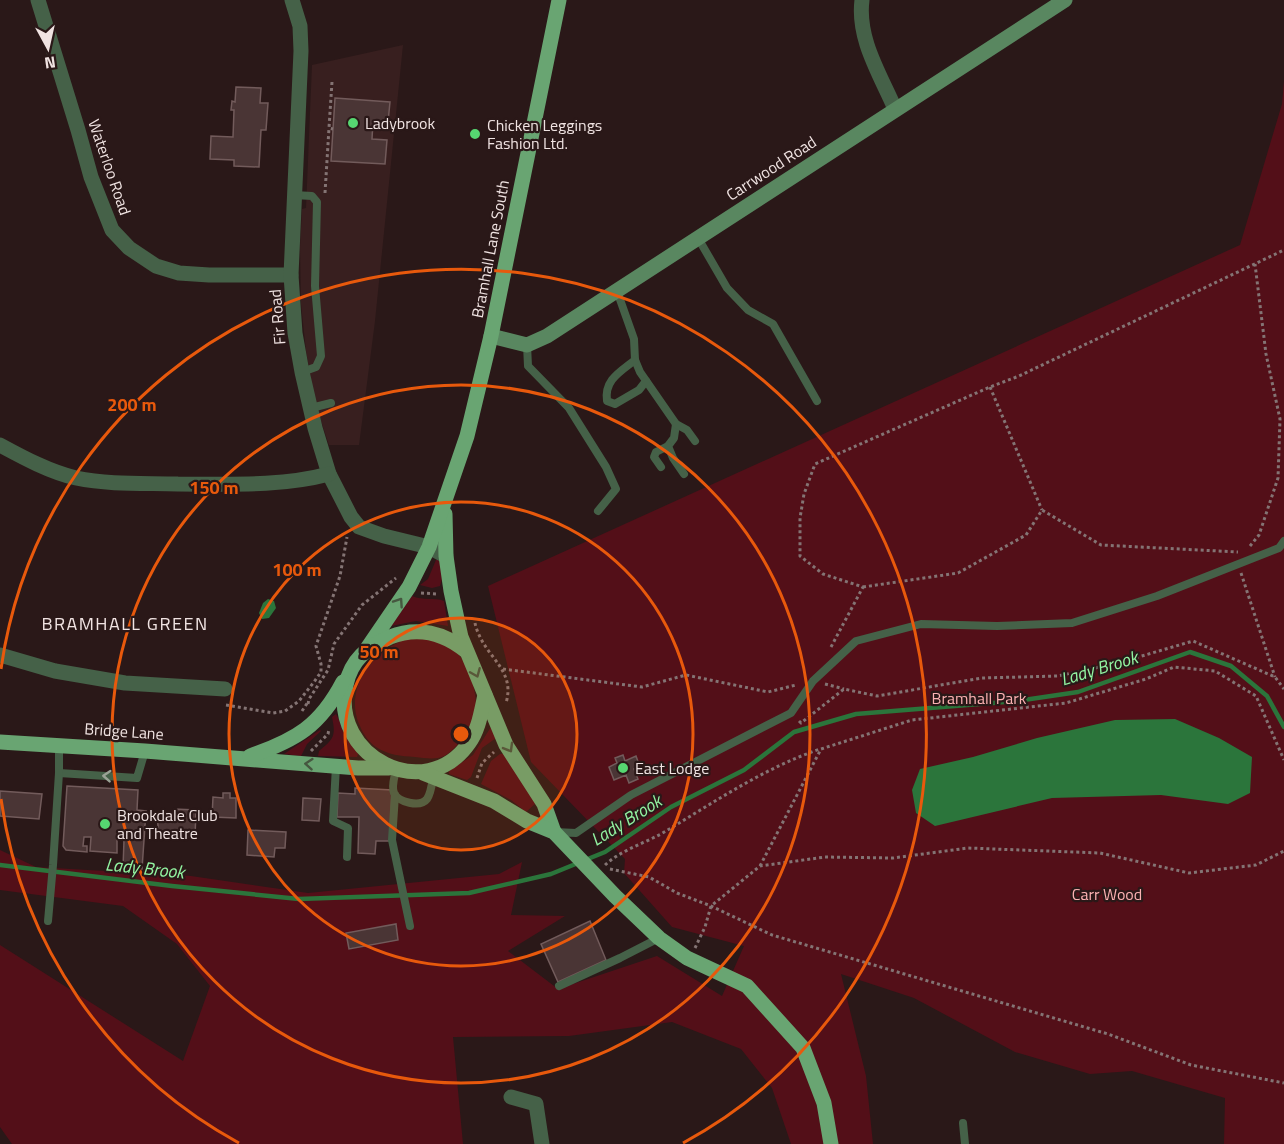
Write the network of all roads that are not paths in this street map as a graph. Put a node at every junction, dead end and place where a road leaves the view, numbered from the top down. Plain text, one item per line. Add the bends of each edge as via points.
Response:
1 (38, 0) edge
2 (292, 0) edge
3 (560, 0) edge
4 (862, 0) edge
5 (1065, 0) edge
6 (895, 109) junction
7 (294, 195) junction
8 (698, 238) junction
9 (291, 275) junction
10 (617, 291) junction
11 (491, 336) junction
12 (527, 345) junction
13 (635, 360) junction
14 (302, 372) junction
15 (646, 381) junction
16 (817, 401) dead end
17 (331, 403) dead end
18 (311, 408) junction
19 (676, 424) junction
20 (695, 441) dead end
21 (0, 446) edge
22 (668, 446) junction
23 (661, 467) dead end
24 (329, 474) junction
25 (684, 474) dead end
26 (445, 502) junction
27 (598, 511) dead end
28 (1284, 541) edge
29 (429, 547) junction
30 (446, 556) junction
31 (366, 650) junction
32 (466, 651) junction
33 (0, 655) edge
34 (348, 672) junction
35 (225, 688) road end
36 (485, 695) junction
37 (0, 742) edge
38 (59, 745) junction
39 (144, 751) junction
40 (245, 758) junction
41 (336, 766) junction
42 (392, 768) junction
43 (59, 773) junction
44 (428, 775) junction
45 (395, 795) junction
46 (554, 832) junction
47 (346, 857) dead end
48 (48, 921) dead end
49 (410, 926) dead end
50 (659, 938) junction
51 (559, 986) dead end
52 (511, 1098) dead end
53 (963, 1123) dead end
54 (542, 1144) edge
55 (831, 1144) edge
56 (965, 1144) edge

1 - 9 street, Waterloo Road via 91,177 112,230 129,248 156,266 179,273
2 - 7 street, Fir Road via 302,51
3 - 11 main road, Bramhall Lane South
4 - 6 street via 863,35
5 - 6 street, Carrwood Road
6 - 8 street, Carrwood Road
7 - 9 street, Fir Road
7 - 14 lane via 312,196 317,202 315,286 321,356 316,367
8 - 10 street, Carrwood Road
8 - 16 lane via 727,288 748,310 772,324
9 - 14 street, Fir Road
10 - 12 street, Carrwood Road
10 - 13 lane via 634,339
11 - 12 street
11 - 26 main road, Bramhall Lane South via 467,436
12 - 27 lane via 528,366 569,408 616,489
13 - 15 lane
13 - 15 lane via 610,379 607,401 615,404 639,390
14 - 18 street, Fir Road
15 - 19 lane
17 - 18 lane
18 - 24 street, Fir Road
19 - 20 lane
19 - 22 lane
21 - 24 street via 74,477 107,483 276,483 306,481
22 - 23 lane via 654,457
22 - 25 lane
24 - 29 street, Fir Road via 359,527
26 - 29 main road, Bramhall Lane South
26 - 30 main road, Bramhall Lane South
28 - 46 lane via 1279,548 1157,596 1072,623 921,624 856,641 813,681 791,713 631,795 576,833
29 - 30 street, Fir Road
31 -> 29 main road, Bramhall Lane South via 409,587
30 - 32 main road, Bramhall Lane South
31 - 32 main road via 400,634 423,631 453,640
31 - 34 main road
32 -> 36 main road
33 - 35 street via 55,671 125,683
34 - 40 main road, Bridge Lane via 332,703 297,737
34 - 42 main road via 344,709 351,733 364,750
36 - 44 main road via 479,724 469,743
36 -> 46 main road via 506,745 544,804
37 - 38 main road, Bridge Lane
38 - 39 main road, Bridge Lane
38 - 43 lane
39 - 40 main road, Bridge Lane
39 -> 43 lane via 136,778
41 -> 40 main road, Bridge Lane
41 - 42 main road, Bridge Lane
41 - 47 lane via 333,821 348,828
42 - 44 main road
42 - 45 lane
43 - 48 lane
44 - 45 lane via 425,802 399,800
44 - 46 main road via 495,801 526,821
45 - 49 lane via 392,840
46 - 50 main road
50 - 51 lane
50 - 55 main road via 688,958 747,986 803,1048 824,1103
52 - 54 street via 536,1104
53 - 56 lane

